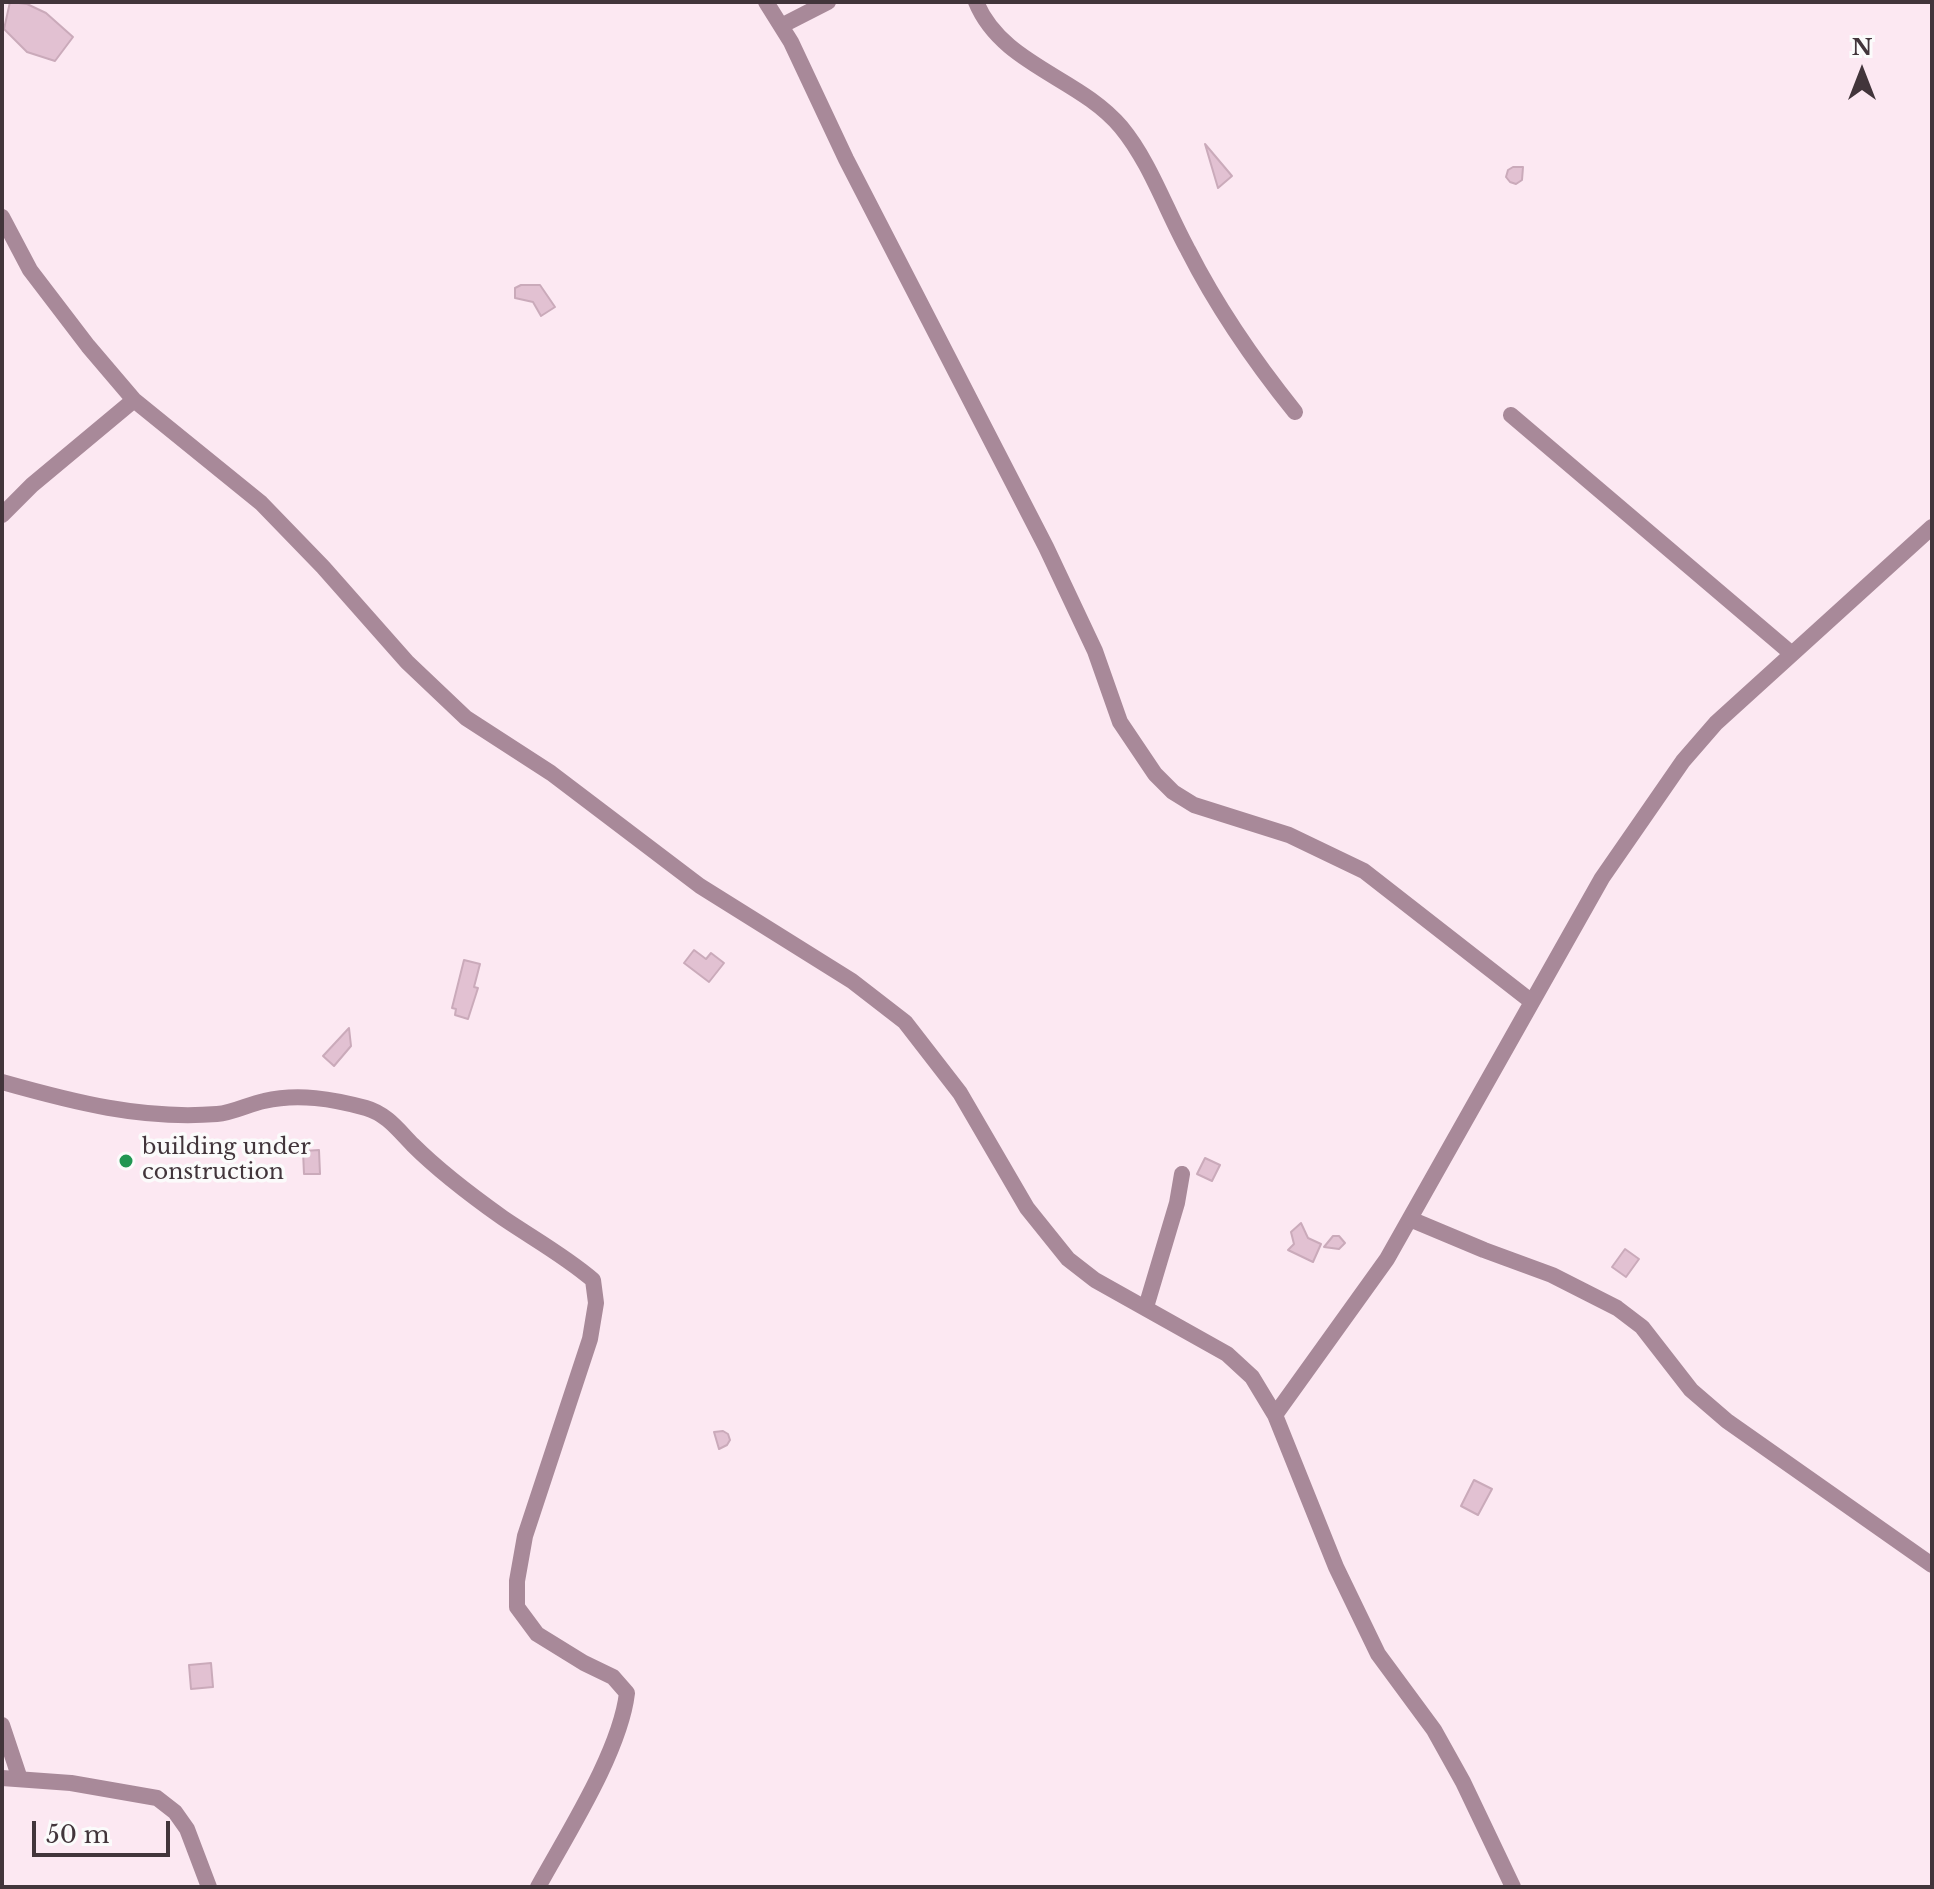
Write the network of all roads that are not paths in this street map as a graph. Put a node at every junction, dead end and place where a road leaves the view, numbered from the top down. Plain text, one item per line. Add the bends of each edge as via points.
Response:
1 (766, 2) edge
2 (828, 2) edge
3 (976, 2) edge
4 (781, 26) junction
5 (2, 217) edge
6 (134, 400) junction
7 (1295, 412) dead end
8 (1511, 415) dead end
9 (2, 515) edge
10 (1932, 527) edge
11 (1792, 654) junction
12 (1532, 1002) junction
13 (2, 1082) edge
14 (1182, 1174) dead end
15 (1410, 1219) junction
16 (1146, 1307) junction
17 (1275, 1415) junction
18 (1932, 1565) edge
19 (2, 1725) edge
20 (2, 1778) edge
21 (20, 1779) junction
22 (209, 1887) edge
23 (538, 1887) edge
24 (1513, 1887) edge

1 - 4 street
2 - 4 street
3 - 7 street via 984,21 1015,52 1093,100 1121,127 1216,303
4 - 12 street via 1046,547 1095,651 1120,722 1155,774 1194,805 1289,835 1364,871
5 - 6 street via 30,270
6 - 9 street
6 - 16 street via 261,503 407,662 466,718 551,773 700,886 852,981 905,1022 960,1093 1027,1208 1068,1259
8 - 11 street
10 - 11 street
11 - 12 street via 1716,723 1683,761 1602,878
12 - 15 street
13 - 23 street via 85,1105 149,1115 221,1114 266,1100 310,1097 370,1109 393,1123 451,1178 593,1280 596,1303 590,1339 525,1536 517,1607 537,1634 613,1677 627,1693 607,1755
14 - 16 street
15 - 17 street
15 - 18 street via 1552,1275 1617,1308 1642,1327 1691,1390 1727,1421
16 - 17 street via 1227,1354 1252,1377
17 - 24 street via 1336,1567 1378,1654 1434,1730
19 - 21 street
20 - 21 street
21 - 22 street via 157,1798 187,1829

